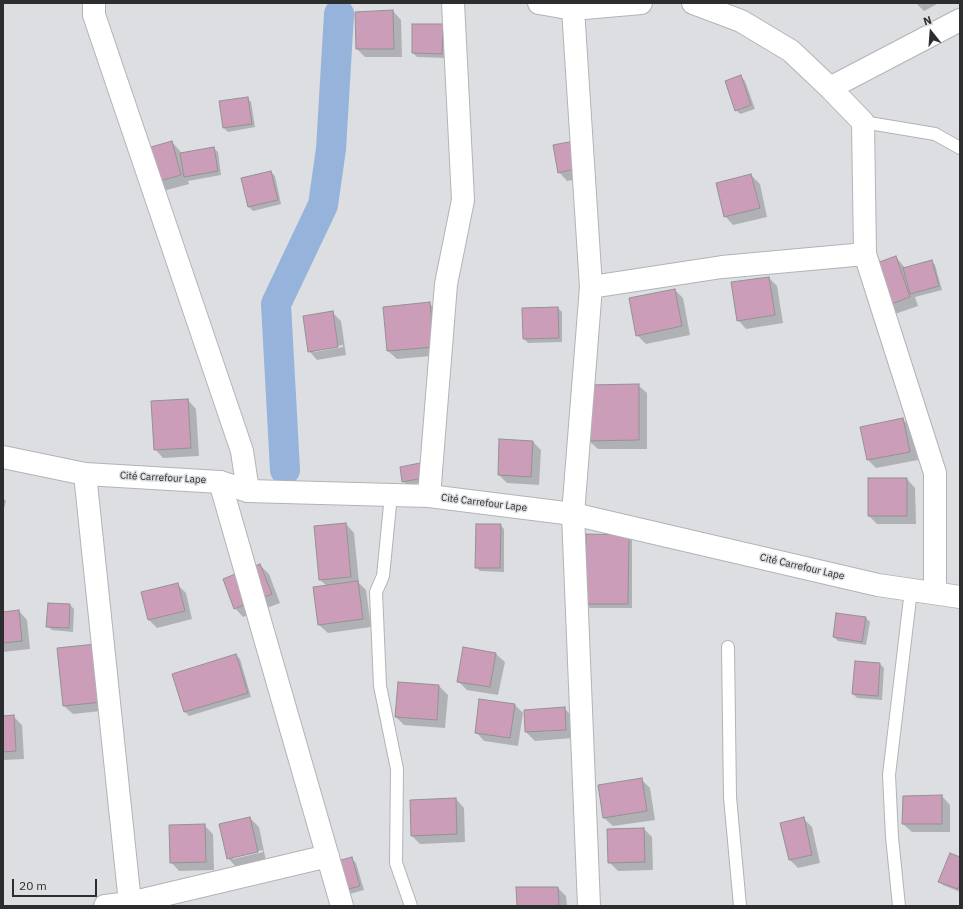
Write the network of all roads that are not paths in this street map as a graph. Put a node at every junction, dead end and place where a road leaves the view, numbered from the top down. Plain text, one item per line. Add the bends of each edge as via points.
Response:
1 (94, 3) edge
2 (453, 3) edge
3 (539, 3) edge
4 (641, 3) edge
5 (693, 3) edge
6 (573, 9) junction
7 (960, 20) edge
8 (830, 88) junction
9 (863, 122) junction
10 (960, 148) edge
11 (866, 254) junction
12 (591, 288) junction
13 (3, 457) edge
14 (86, 474) junction
15 (220, 482) junction
16 (248, 491) junction
17 (391, 495) junction
18 (429, 496) junction
19 (573, 514) junction
20 (911, 590) junction
21 (935, 593) junction
22 (960, 597) edge
23 (728, 647) dead end
24 (328, 856) junction
25 (130, 903) junction
26 (105, 906) edge
27 (342, 906) edge
28 (411, 906) edge
29 (589, 906) edge
30 (740, 906) edge
31 (899, 906) edge

1 - 16 street via 94,15 242,452
2 - 18 street via 463,200 446,284
3 - 6 street
4 - 6 street
5 - 8 street via 741,22 791,51
6 - 12 street
7 - 8 street
8 - 9 street
9 - 10 lane via 935,134
9 - 11 street
11 - 12 street via 722,267
11 - 21 street via 935,473
12 - 19 street
13 - 14 street, Cité Carrefour Lape
14 - 15 street, Cité Carrefour Lape
14 - 25 street
15 - 16 street, Cité Carrefour Lape
15 - 24 street
16 - 17 street, Cité Carrefour Lape
17 - 18 street, Cité Carrefour Lape
17 - 28 lane via 382,576 376,592 380,686 397,769 396,863
18 - 19 street, Cité Carrefour Lape
19 - 20 street, Cité Carrefour Lape via 878,585
19 - 29 street
20 - 21 street, Cité Carrefour Lape
20 - 31 lane via 889,775
21 - 22 street, Cité Carrefour Lape
23 - 30 lane via 730,797
24 - 25 street
24 - 27 street
25 - 26 street

